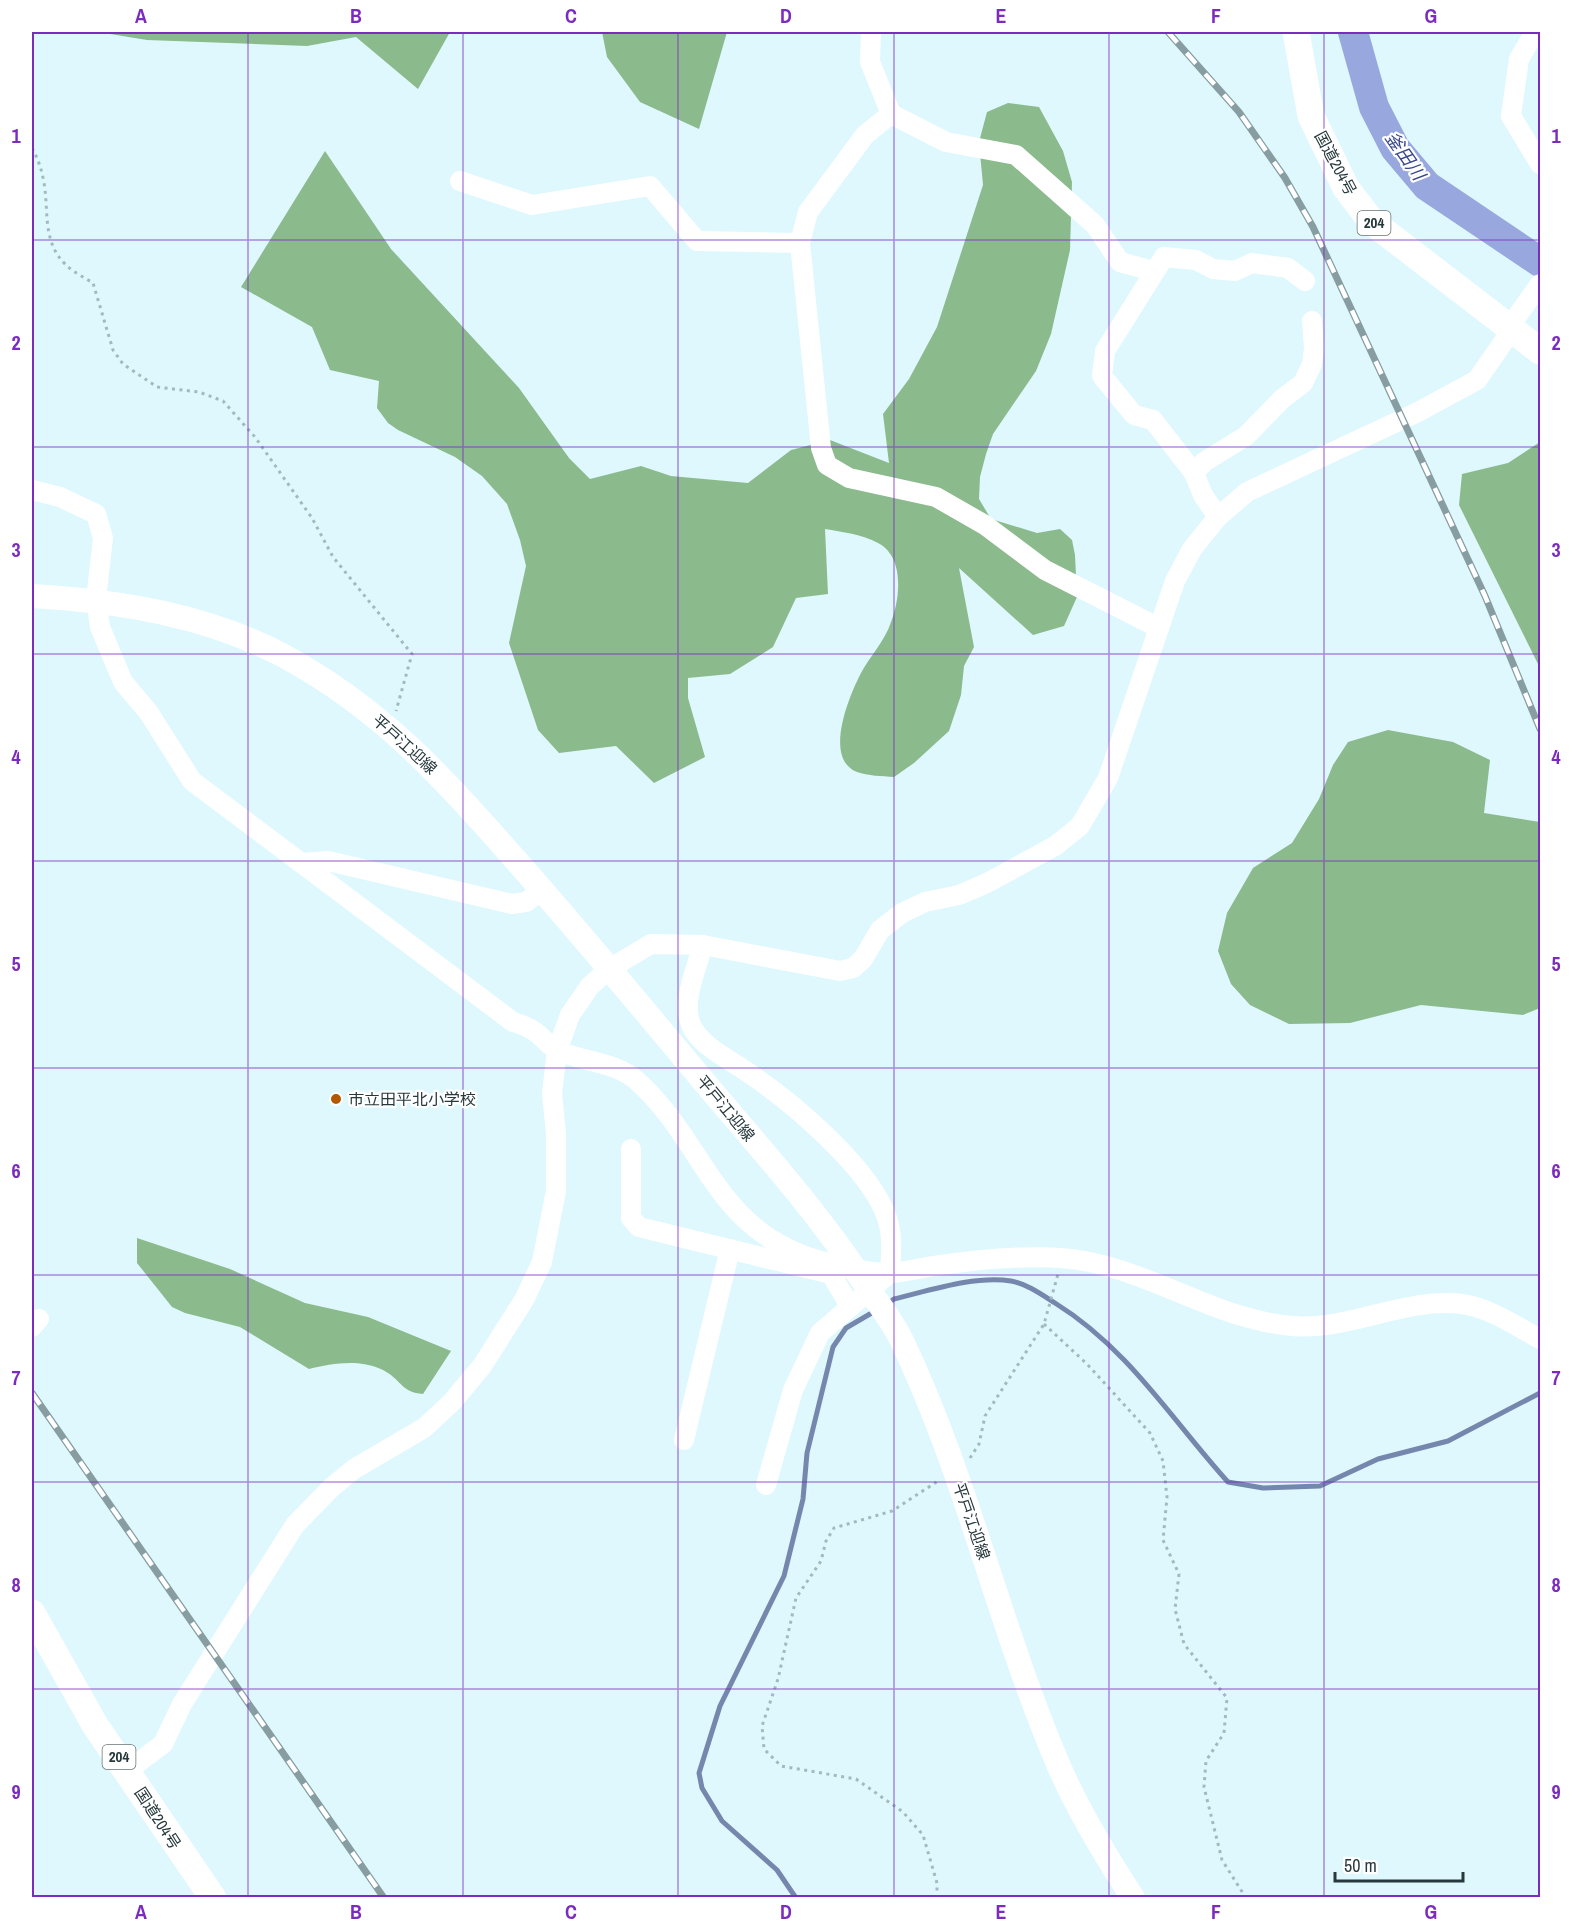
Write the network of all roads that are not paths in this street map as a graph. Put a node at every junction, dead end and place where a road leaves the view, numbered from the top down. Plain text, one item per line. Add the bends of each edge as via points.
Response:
1 (871, 32) edge
2 (1296, 32) edge
3 (1535, 32) edge
4 (891, 114) junction
5 (1540, 165) edge
6 (460, 182) dead end
7 (800, 243) junction
8 (1153, 271) junction
9 (1305, 281) dead end
10 (1540, 284) edge
11 (1312, 321) dead end
12 (1513, 325) junction
13 (1540, 351) edge
14 (1194, 473) junction
15 (32, 490) edge
16 (1218, 517) junction
17 (32, 596) edge
18 (96, 600) junction
19 (1159, 627) junction
20 (301, 863) junction
21 (542, 890) junction
22 (703, 945) junction
23 (609, 969) junction
24 (557, 1051) junction
25 (631, 1149) dead end
26 (730, 1249) junction
27 (890, 1273) junction
28 (850, 1306) junction
29 (1540, 1339) edge
30 (684, 1440) dead end
31 (766, 1485) dead end
32 (32, 1613) edge
33 (128, 1770) junction
34 (213, 1898) edge
35 (1133, 1898) edge

1 - 4 street via 870,62
2 - 12 highway, 国道204号 / 204 via 1311,116 1346,188 1372,222
3 - 5 street via 1519,59 1511,116
4 - 7 street via 865,135 808,212
4 - 8 street via 946,142 1016,155 1095,225 1120,262
6 - 7 street via 532,205 650,186 698,241
7 - 19 street via 821,448 827,465 849,478 936,497 985,525 1045,570
8 - 9 street via 1164,257 1196,260 1213,269 1235,272 1252,263 1288,268
8 - 14 street via 1105,351 1101,376 1134,415 1153,420
10 - 12 street
11 - 14 street via 1312,364 1303,383 1246,436 1204,462
12 - 13 highway, 国道204号 / 204
12 - 16 street via 1477,380 1247,492
14 - 16 street
15 - 18 street via 60,497 96,514 104,538
16 - 19 street via 1192,549
17 - 18 main road, 平戸江迎線
18 - 20 street via 100,627 123,682 149,713 192,781
18 - 21 main road, 平戸江迎線 via 166,613 281,655 335,687 389,726 450,785
19 - 22 street via 1108,778 1080,826 1055,846 987,883 902,913 880,930 853,968 840,971
20 - 21 street via 327,861 512,904 526,902
20 - 24 street
21 - 23 main road, 平戸江迎線
22 - 23 street via 651,944
22 - 27 street via 688,998 690,1023 701,1040 773,1090 867,1180 888,1220
23 - 24 street via 590,986 570,1015
23 - 35 main road, 平戸江迎線 via 832,1234 899,1334 927,1394 1028,1688 1060,1768 1101,1848
24 - 27 street via 612,1066 634,1078 661,1106 743,1220 771,1240 818,1260
24 - 33 street via 552,1093 556,1191 542,1262 524,1300 482,1366 452,1402 424,1428 354,1469 295,1525 182,1704 163,1744
25 - 26 street via 631,1218 639,1227
26 - 28 street via 831,1274
26 - 30 street
27 - 28 street
27 - 29 street via 992,1260 1062,1258 1151,1279 1261,1322 1294,1326 1333,1324 1406,1307 1463,1304 1490,1312
28 - 31 street via 819,1333 793,1390
32 - 33 highway, 国道204号 / 204 via 95,1725
33 - 34 highway, 国道204号 / 204

